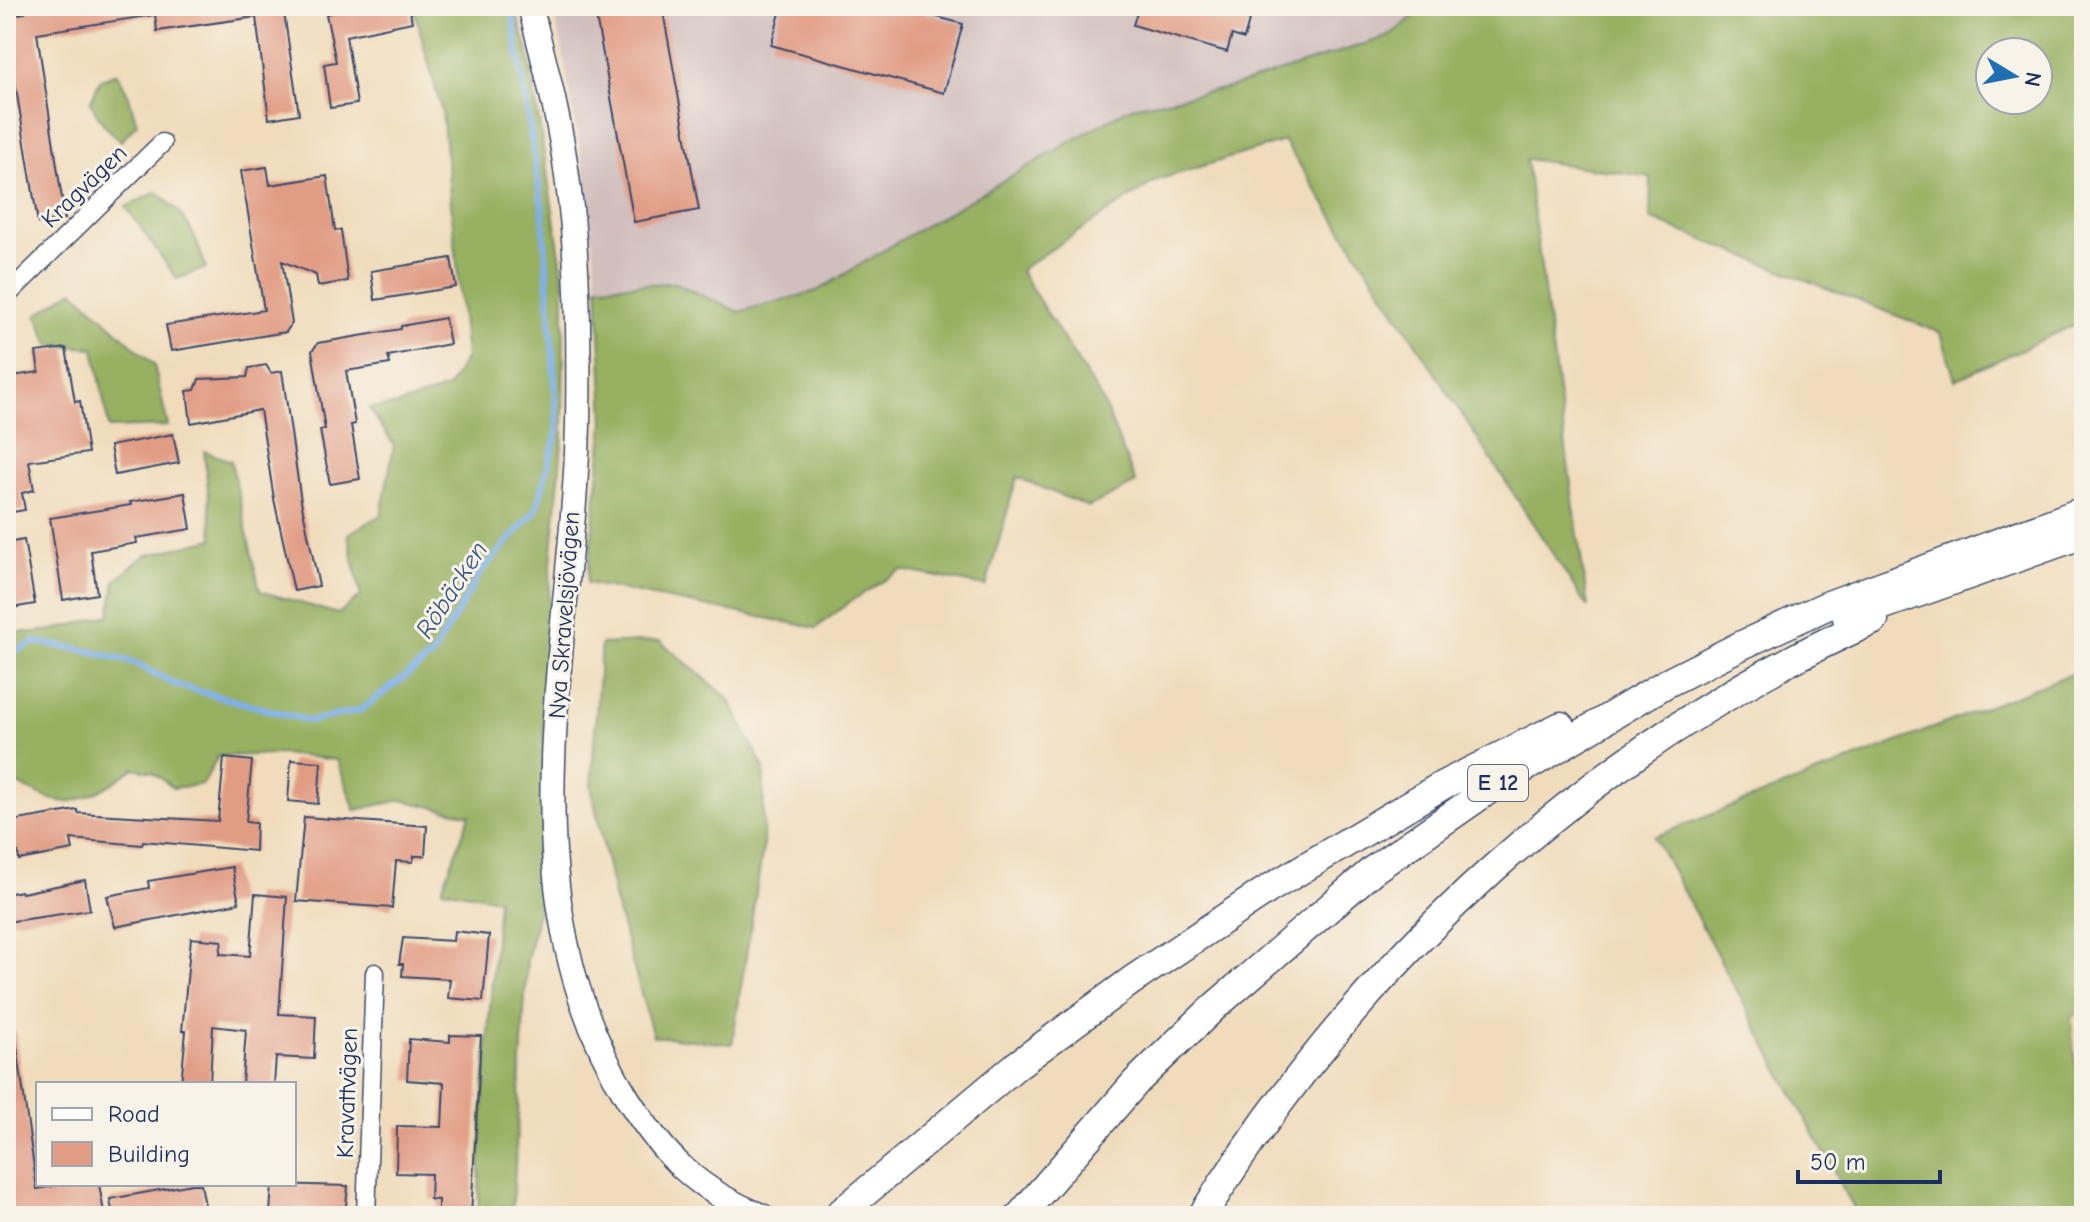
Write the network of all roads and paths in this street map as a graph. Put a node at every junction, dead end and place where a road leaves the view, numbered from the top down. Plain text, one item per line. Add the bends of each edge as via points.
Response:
1 (530, 6) edge
2 (162, 143) dead end
3 (6, 296) edge
4 (2084, 511) edge
5 (2084, 534) edge
6 (1974, 575) junction
7 (1665, 684) junction
8 (375, 973) dead end
9 (703, 1187) junction
10 (366, 1216) edge
11 (725, 1216) edge
12 (762, 1216) edge
13 (837, 1216) edge
14 (1020, 1216) edge
15 (1042, 1216) edge
16 (1202, 1216) edge

1 - 9 main road, Nya Skravelsjövägen via 568,182 577,282 578,427 551,791 557,902 580,993 609,1065 648,1130
2 - 3 street, Kragvägen
4 - 7 highway, E 12 via 1826,606
5 - 6 highway, E 12
6 - 15 highway, E 12 via 1744,660 1498,801 1380,885 1222,1020 1149,1093
6 - 16 highway via 1844,633 1752,683 1661,739 1562,811 1414,944 1325,1042
7 - 13 highway via 1570,721 1443,785 1267,890 1017,1065
7 - 14 highway, E 12 via 1491,788 1373,870 1136,1082
8 - 10 street, Kravattvägen
9 - 11 main road, Nya Skravelsjövägen
9 - 12 main road, Nya Skravelsjövägen

